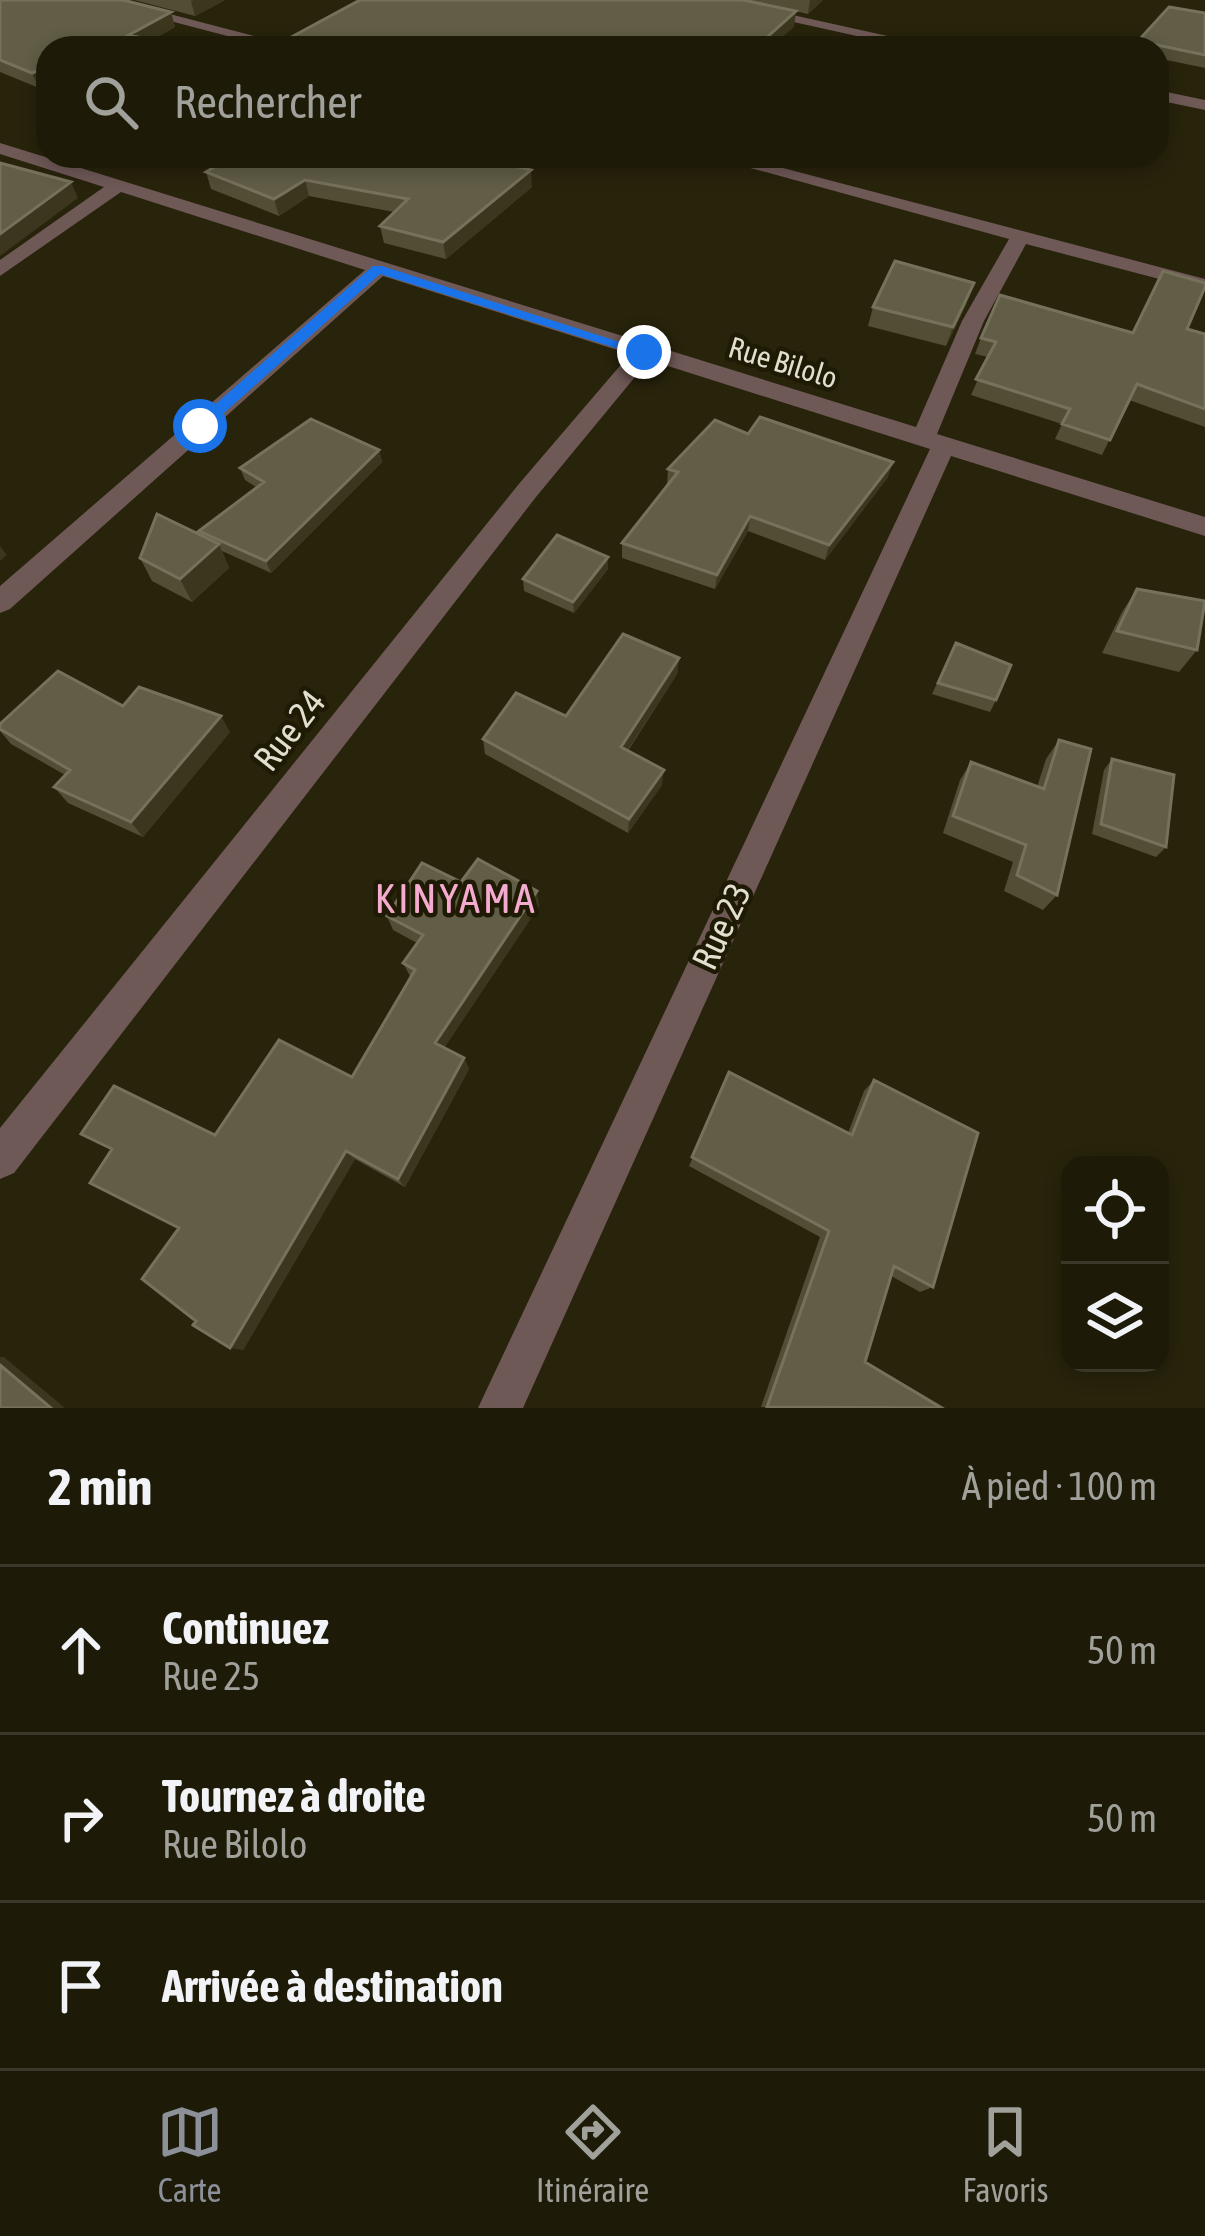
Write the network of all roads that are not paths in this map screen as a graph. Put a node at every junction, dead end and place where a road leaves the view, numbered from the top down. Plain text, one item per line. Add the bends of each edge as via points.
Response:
1 (98, 0) edge
2 (702, 0) edge
3 (244, 36) edge
4 (876, 36) edge
5 (1169, 98) edge
6 (1205, 105) edge
7 (0, 148) edge
8 (36, 160) edge
9 (62, 168) edge
10 (761, 168) edge
11 (118, 186) junction
12 (1020, 237) junction
13 (378, 268) junction
14 (0, 270) edge
15 (1205, 285) edge
16 (644, 352) junction
17 (934, 441) junction
18 (1205, 527) edge
19 (0, 602) edge
20 (0, 1159) edge
21 (500, 1408) edge

1 - 3 street
2 - 4 street
5 - 6 street
7 - 8 street, Rue Bilolo
9 - 11 street, Rue Bilolo
10 - 12 street
11 - 13 street, Rue Bilolo
11 - 14 street
12 - 15 street
12 - 17 street, Rue 23 via 973,321
13 - 16 street, Rue Bilolo
13 - 19 street
16 - 17 street, Rue Bilolo
16 - 20 street, Rue 24
17 - 18 street, Rue Bilolo
17 - 21 street, Rue 23

